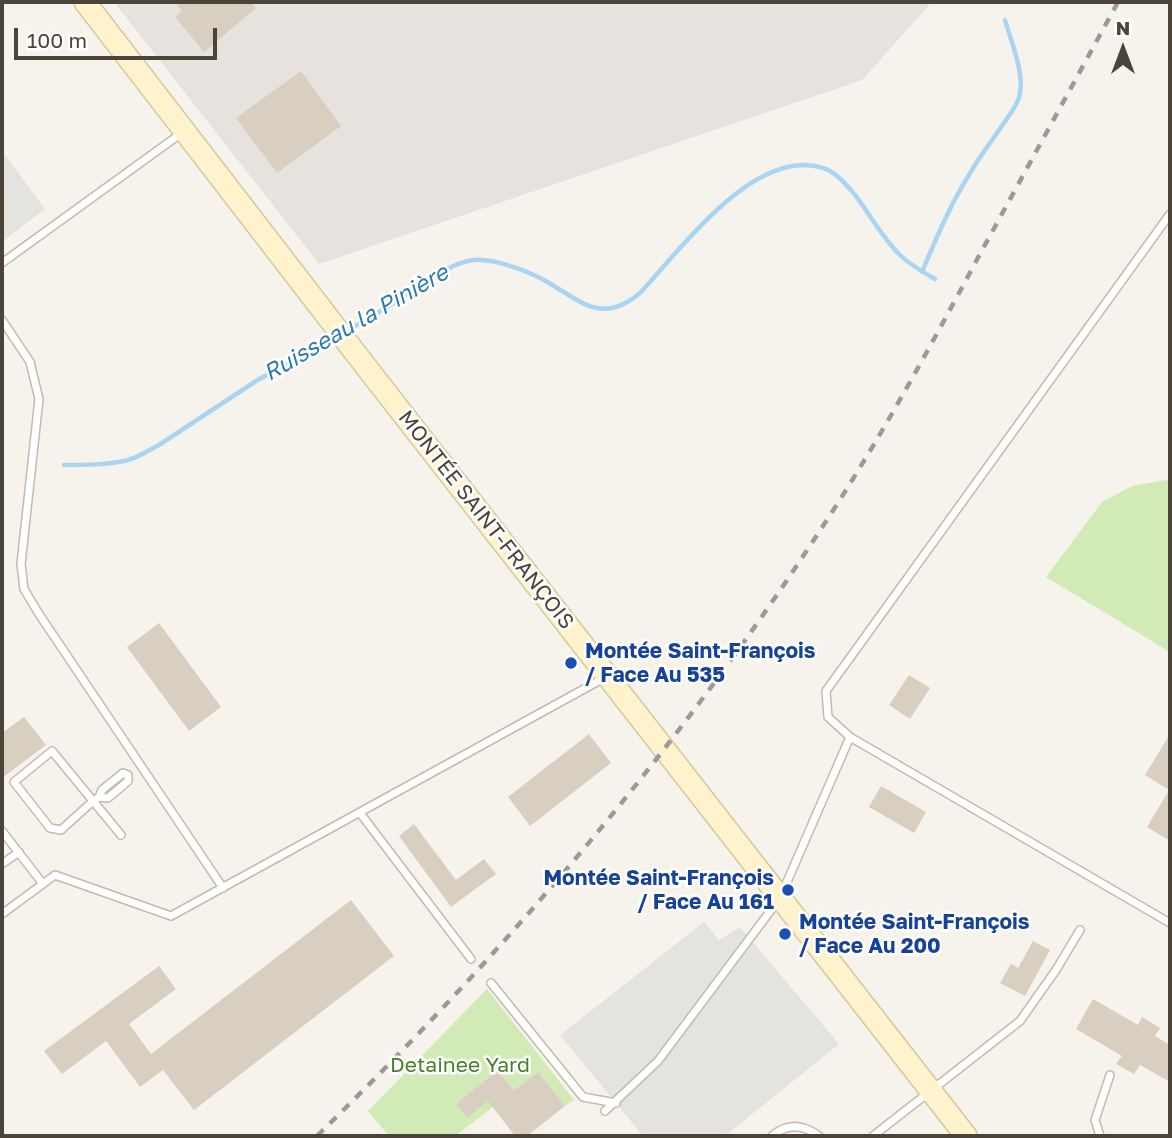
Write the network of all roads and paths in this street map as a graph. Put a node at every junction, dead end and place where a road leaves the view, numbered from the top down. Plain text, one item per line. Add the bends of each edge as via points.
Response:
1 (85, 2) edge
2 (184, 131) junction
3 (1170, 214) edge
4 (2, 263) edge
5 (2, 320) edge
6 (608, 676) junction
7 (850, 737) junction
8 (141, 766) junction
9 (95, 799) junction
10 (359, 813) junction
11 (2, 831) edge
12 (121, 835) dead end
13 (19, 852) junction
14 (2, 864) edge
15 (43, 884) junction
16 (223, 888) junction
17 (780, 898) junction
18 (2, 914) edge
19 (1170, 923) edge
20 (1080, 930) dead end
21 (471, 959) dead end
22 (491, 983) dead end
23 (1111, 1075) dead end
24 (931, 1091) junction
25 (616, 1103) junction
26 (606, 1111) dead end
27 (772, 1136) edge
28 (819, 1136) edge
29 (873, 1136) edge
30 (966, 1136) edge
31 (1100, 1136) edge

1 - 2 street, MONTÉE SAINT-FRANÇOIS
2 - 4 lane
2 - 6 street, MONTÉE SAINT-FRANÇOIS
3 - 7 lane via 826,691 828,717
5 - 8 lane via 30,362 39,399 21,564 24,589
6 - 10 lane
6 - 17 street, MONTÉE SAINT-FRANÇOIS
7 - 17 lane
7 - 19 lane
8 - 9 lane via 108,797
8 - 16 lane
9 - 9 lane via 61,830 50,828 14,782 51,751
9 - 12 lane
10 - 16 lane
10 - 21 lane
11 - 13 lane
13 - 14 lane
13 - 15 lane
15 - 16 lane via 55,875 171,916
15 - 18 lane
17 - 24 street, MONTÉE SAINT-FRANÇOIS
17 - 25 lane via 658,1061
20 - 24 lane via 1020,1021
22 - 25 lane via 583,1097
23 - 31 lane via 1096,1120
24 - 29 lane
24 - 30 street, MONTÉE SAINT-FRANÇOIS
25 - 26 lane
27 - 28 lane via 800,1126

